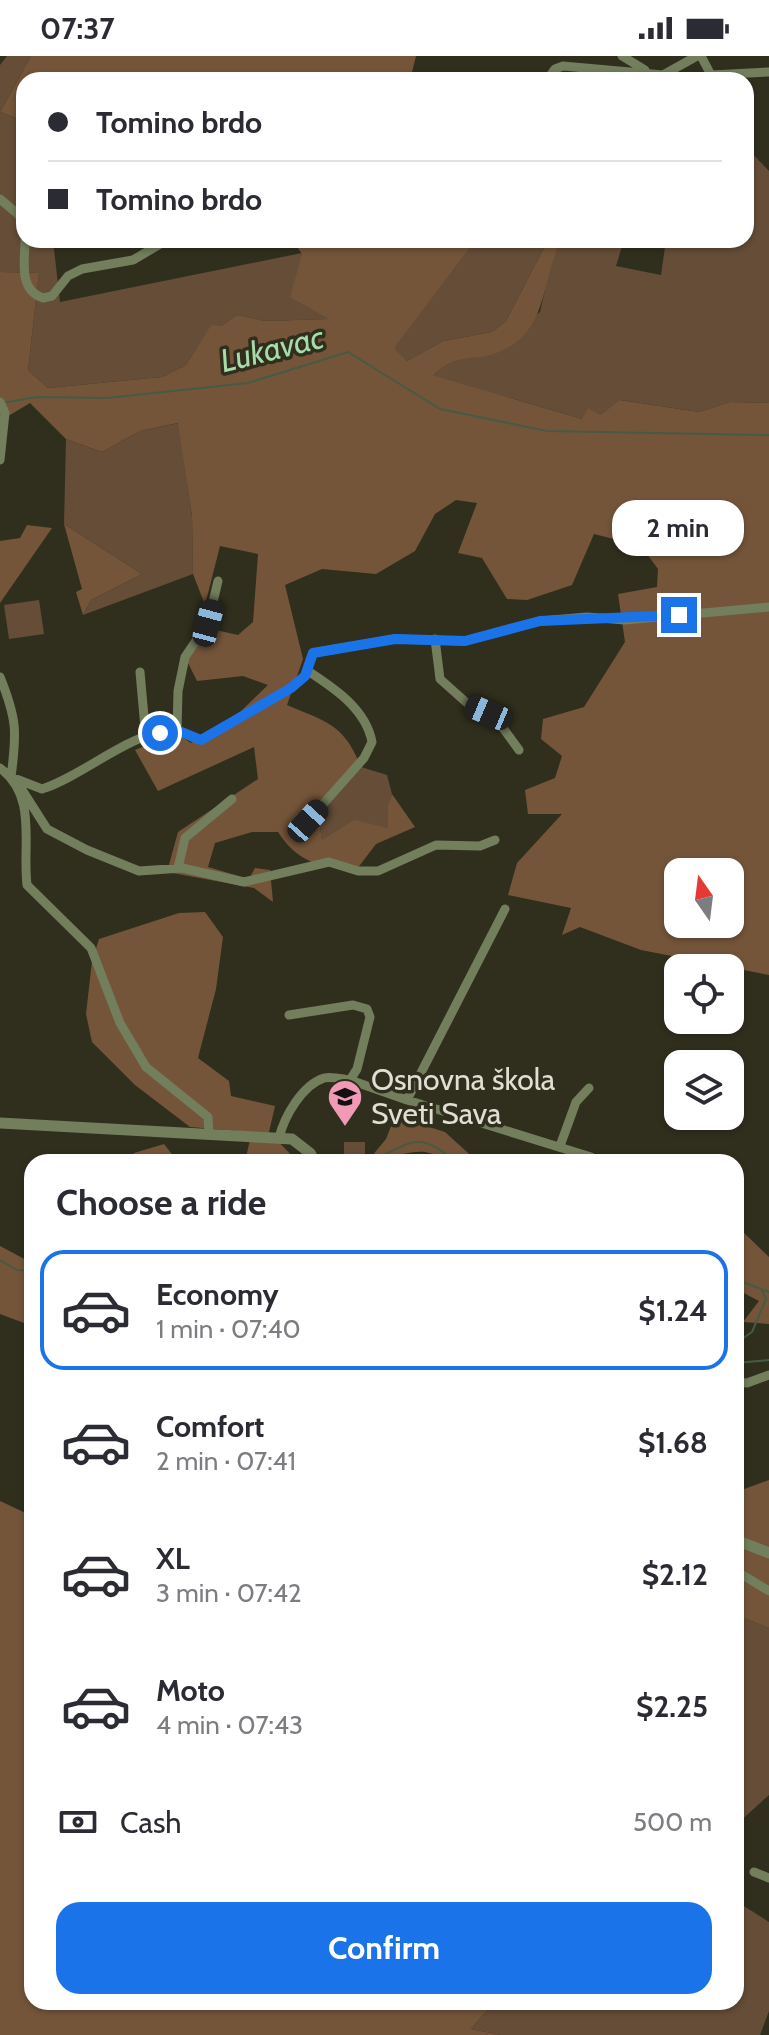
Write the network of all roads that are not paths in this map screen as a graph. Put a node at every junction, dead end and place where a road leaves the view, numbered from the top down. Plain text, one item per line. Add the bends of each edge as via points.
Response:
1 (622, 56) edge
2 (699, 56) edge
3 (556, 72) edge
4 (630, 72) edge
5 (649, 72) edge
6 (666, 72) edge
7 (0, 199) edge
8 (16, 212) edge
9 (25, 248) edge
10 (153, 248) edge
11 (0, 402) edge
12 (0, 460) edge
13 (218, 581) dead end
14 (769, 607) edge
15 (435, 639) junction
16 (308, 671) junction
17 (140, 672) dead end
18 (0, 677) edge
19 (177, 730) junction
20 (146, 739) junction
21 (519, 750) dead end
22 (0, 768) edge
23 (11, 777) junction
24 (232, 799) dead end
25 (308, 821) dead end
26 (495, 840) dead end
27 (178, 868) junction
28 (505, 909) dead end
29 (289, 1015) dead end
30 (350, 1080) junction
31 (589, 1088) dead end
32 (407, 1100) junction
33 (0, 1123) edge
34 (209, 1134) junction
35 (279, 1138) junction
36 (560, 1146) junction
37 (308, 1154) edge
38 (583, 1154) edge
39 (769, 1375) edge
40 (744, 1383) edge
41 (744, 1543) edge
42 (769, 1553) edge
43 (744, 1576) edge
44 (769, 1591) edge
45 (754, 1872) dead end
46 (769, 1878) edge

1 - 5 street
2 - 6 street
3 - 4 street via 563,66
7 - 8 street
9 - 10 street via 25,278 32,293 43,298 82,269 133,260
11 - 12 street via 5,413
13 - 19 street via 208,623 185,657
14 - 15 street via 625,620 540,621 465,641
15 - 16 street via 367,642 313,653
15 - 21 street via 440,679 468,704 495,717
16 - 19 street via 291,688 201,740
16 - 25 street via 352,704 372,742
17 - 20 street
18 - 23 street via 13,707
19 - 20 street
20 - 23 street via 42,789
22 - 23 street
23 - 27 street via 52,832 123,867 158,872
23 - 34 street via 28,825 27,885 91,948 137,1052 154,1076 208,1117
24 - 27 street via 185,838
26 - 27 street via 480,846 436,845 378,871 329,862 244,882
28 - 32 street
29 - 30 street via 353,1005 367,1009 367,1036
30 - 32 street
30 - 35 street via 325,1077 317,1082 292,1106
31 - 36 street via 576,1102
32 - 36 street
33 - 34 street
34 - 35 street
35 - 37 street via 299,1143
36 - 38 street
39 - 40 street
41 - 42 street
43 - 44 street
45 - 46 street

